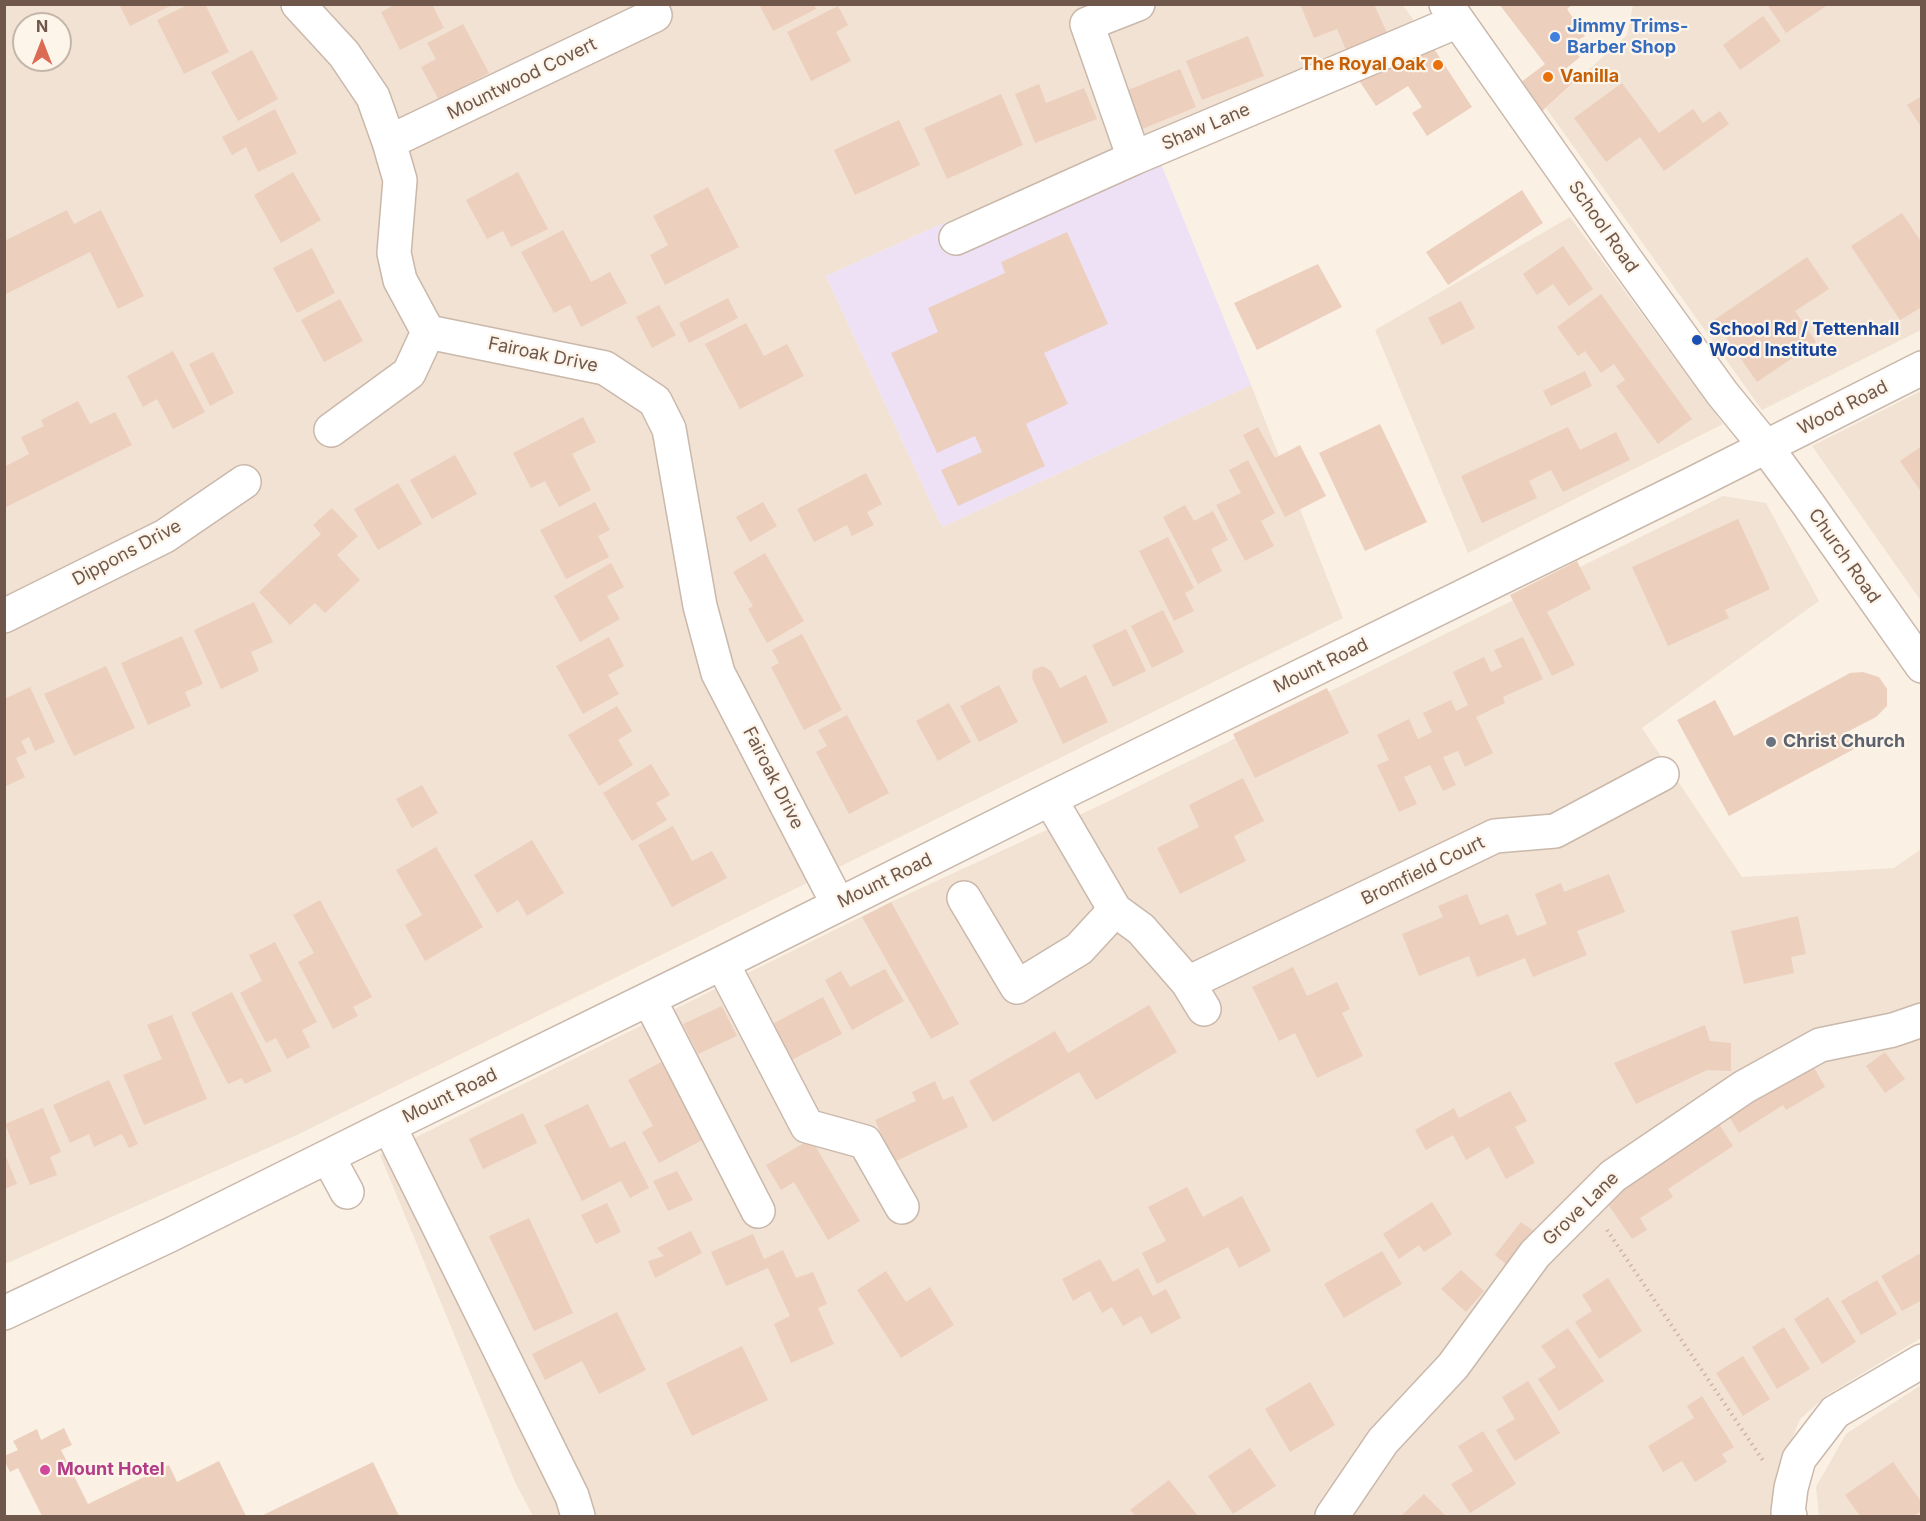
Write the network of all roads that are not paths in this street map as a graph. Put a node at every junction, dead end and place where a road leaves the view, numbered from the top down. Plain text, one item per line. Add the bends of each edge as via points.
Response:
1 (298, 4) edge
2 (1138, 4) edge
3 (1452, 13) edge
4 (655, 15) dead end
5 (389, 142) junction
6 (1134, 158) junction
7 (956, 238) dead end
8 (428, 332) junction
9 (1922, 368) edge
10 (331, 430) dead end
11 (1766, 447) junction
12 (244, 482) dead end
13 (4, 616) edge
14 (1922, 666) edge
15 (1662, 774) dead end
16 (1050, 799) junction
17 (964, 898) dead end
18 (838, 904) junction
19 (1115, 910) junction
20 (722, 963) junction
21 (649, 999) junction
22 (1922, 1020) edge
23 (389, 1126) junction
24 (328, 1157) junction
25 (347, 1192) dead end
26 (902, 1207) dead end
27 (758, 1211) dead end
28 (4, 1313) edge
29 (1922, 1361) edge
30 (1790, 1508) edge
31 (578, 1516) edge
32 (1332, 1516) edge

1 - 5 street via 344,54 373,97
2 - 6 street via 1087,24
3 - 6 street, Shaw Lane
3 - 11 street, School Road via 1715,384
4 - 5 street, Mountwood Covert
5 - 8 street via 400,180 394,253 400,280
6 - 7 street, Shaw Lane
8 - 10 street via 409,373
8 - 18 street, Fairoak Drive via 606,368 655,401 669,429 700,606 718,673
9 - 11 street, Wood Road
11 - 14 street, Church Road
11 - 16 street, Mount Road
12 - 13 street, Dippons Drive via 165,536
15 - 19 street, Bromfield Court via 1555,831 1495,836 1196,996 1141,929
16 - 18 street, Mount Road
16 - 19 street
17 - 19 street via 1017,987 1079,949
18 - 20 street, Mount Road
20 - 21 street, Mount Road
20 - 26 street via 807,1126 865,1142
21 - 23 street, Mount Road
21 - 27 street
22 - 32 street, Grove Lane via 1820,1045 1744,1087 1613,1176 1535,1254 1453,1366 1383,1441
23 - 24 street, Mount Road
23 - 31 street via 572,1496
24 - 25 street
24 - 28 street, Mount Road via 177,1246
29 - 30 street via 1835,1412 1799,1459

